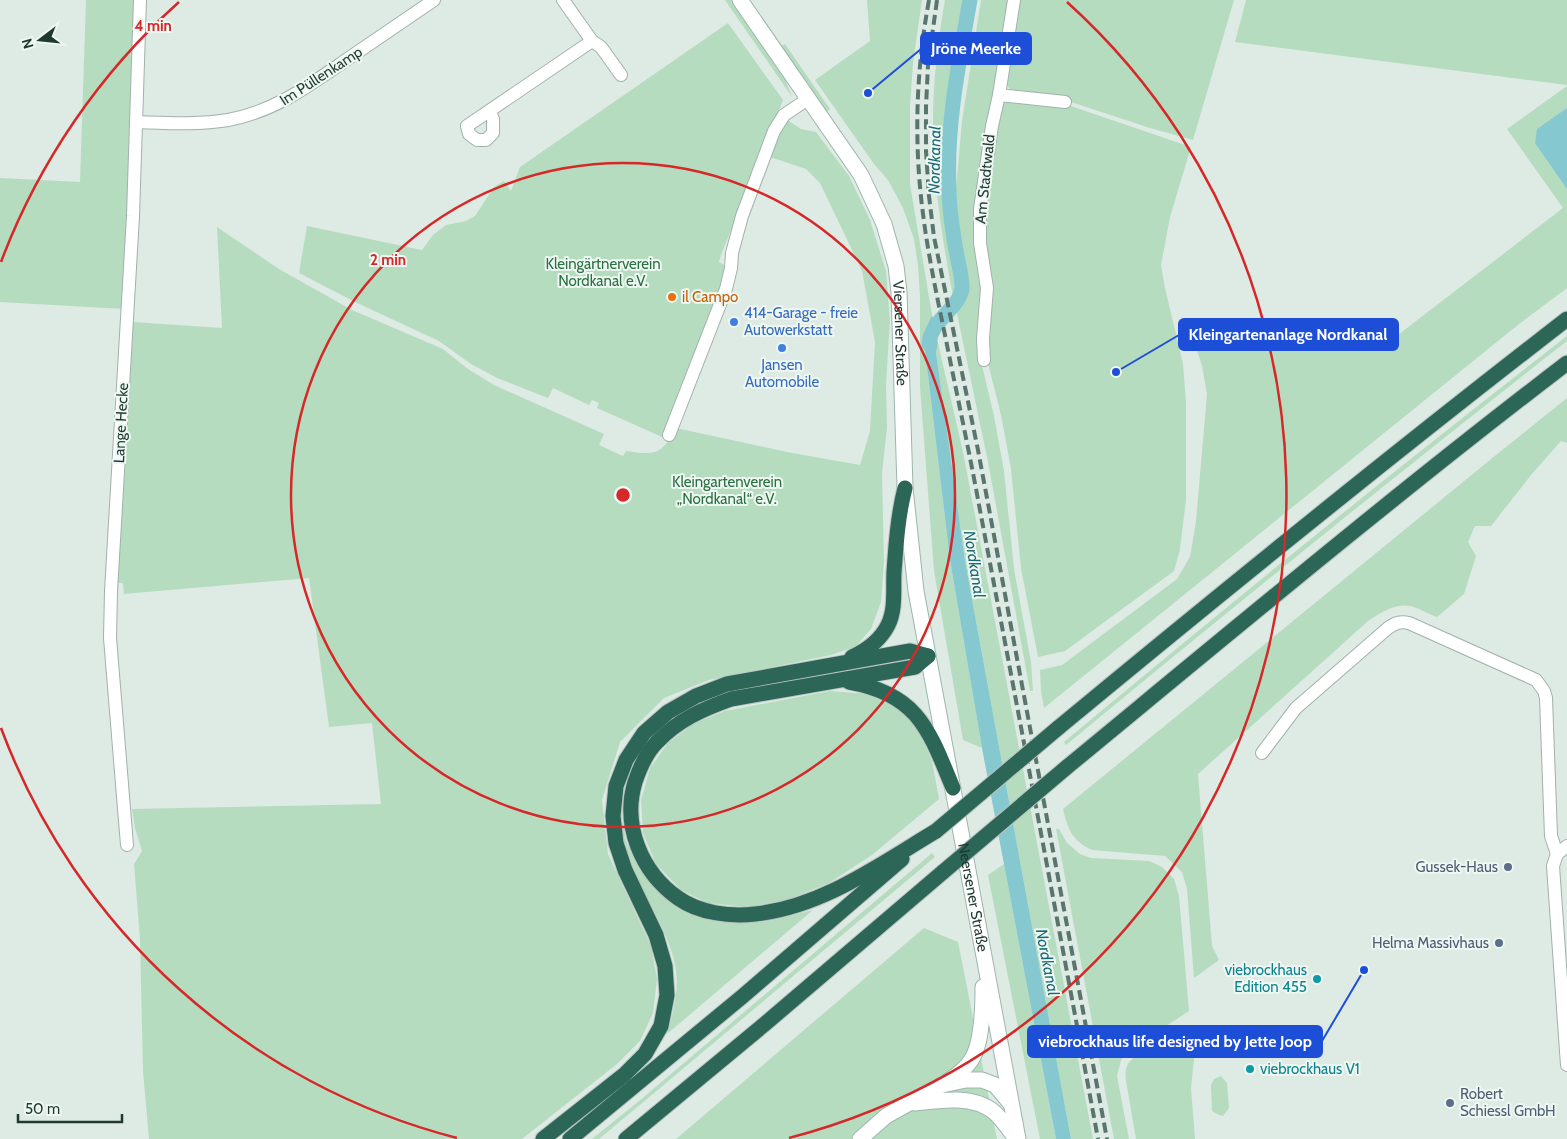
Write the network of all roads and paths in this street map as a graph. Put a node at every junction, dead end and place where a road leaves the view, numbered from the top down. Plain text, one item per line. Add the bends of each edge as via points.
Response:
1 (140, 0) edge
2 (434, 0) edge
3 (563, 0) edge
4 (740, 0) edge
5 (1014, 0) edge
6 (592, 41) junction
7 (621, 75) dead end
8 (999, 95) junction
9 (808, 98) junction
10 (1065, 102) dead end
11 (490, 112) dead end
12 (136, 122) junction
13 (1567, 319) edge
14 (984, 360) dead end
15 (1567, 363) edge
16 (669, 434) dead end
17 (905, 488) junction
18 (928, 656) junction
19 (836, 673) junction
20 (1262, 753) dead end
21 (953, 788) junction
22 (936, 831) junction
23 (127, 845) dead end
24 (1562, 850) edge
25 (982, 951) junction
26 (1567, 1066) edge
27 (942, 1085) junction
28 (909, 1104) junction
29 (1012, 1105) junction
30 (543, 1139) edge
31 (570, 1139) edge
32 (626, 1139) edge
33 (860, 1139) edge
34 (1017, 1139) edge

1 - 12 street, Lange Hecke
2 - 12 street, Im Püllenkamp via 277,105 227,120
3 - 6 street
4 - 9 main road, Viersener Straße
5 - 8 street, Am Stadtwald
6 - 7 street via 602,47
6 - 11 street
8 - 10 street
8 - 14 street, Am Stadtwald via 980,209 980,243 987,288
9 - 16 street via 784,115 774,131 742,216 726,289
9 - 17 main road, Viersener Straße via 861,175 891,245 899,292
12 - 23 street, Lange Hecke via 110,638
13 - 22 highway, bridge via 1223,592
15 - 32 highway, bridge via 1247,618
17 - 18 main road, Viersener Straße via 916,591
17 - 19 highway via 889,624 878,641
18 - 19 highway via 915,667
18 - 21 main road, Neersener Straße
19 - 21 highway via 886,692 918,716 932,737
19 - 22 highway via 704,708 678,722 655,743 641,765 632,791 630,815 644,862 679,899 702,910 753,915 783,910 821,897
19 - 30 highway via 727,684 696,696 668,712 644,733 626,760 614,801 616,843 625,870 656,935 665,966 667,995 661,1026 645,1054 624,1075
20 - 24 street via 1296,708 1388,628 1408,623 1541,685 1546,698 1551,836
21 - 25 main road, Neersener Straße
22 - 31 highway
24 - 26 street via 1553,866
25 - 27 main road via 983,997 979,1038 973,1057 960,1073
25 - 29 main road, Neersener Straße
27 - 28 main road
27 - 29 main road via 982,1080 995,1085
28 - 33 main road via 886,1116
28 - 34 main road via 958,1100 975,1103 993,1111
29 - 34 main road, Neersener Straße

